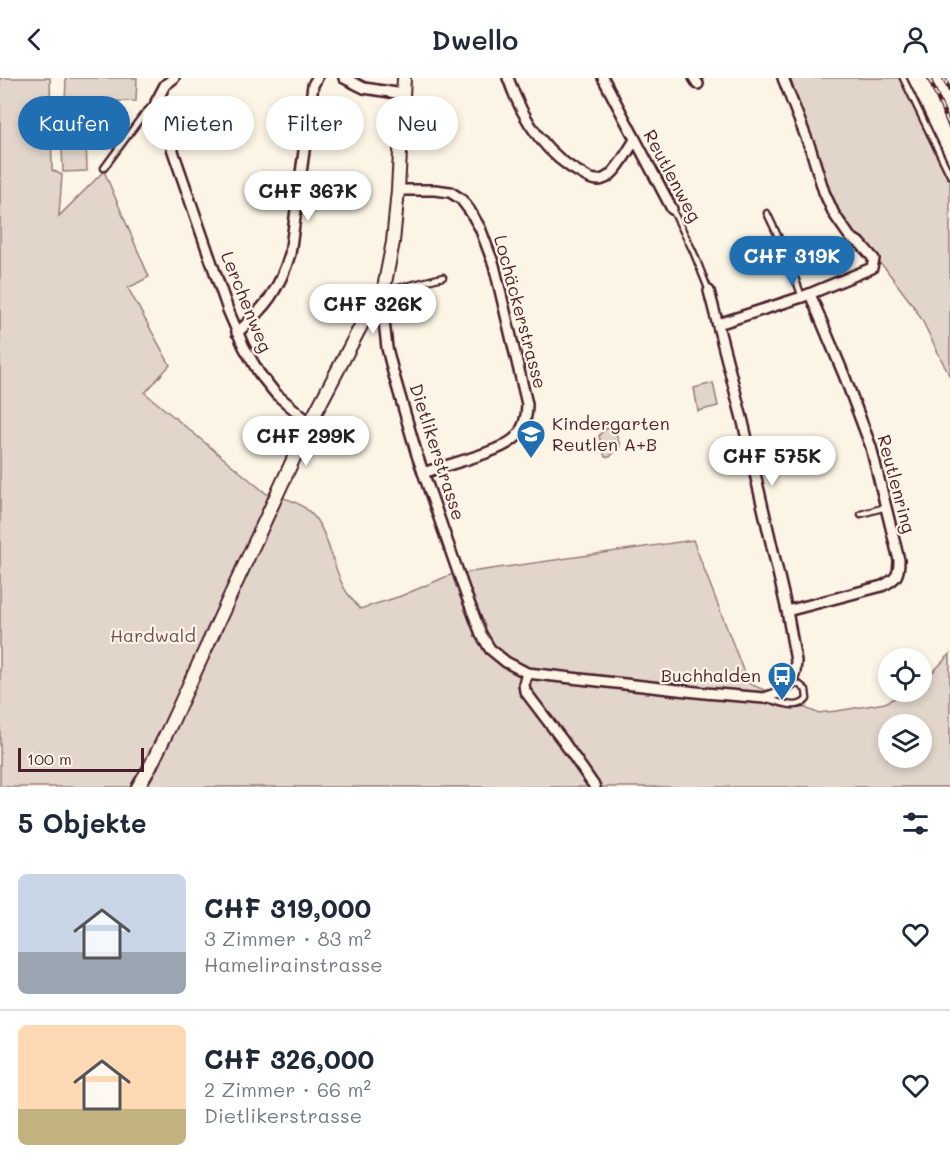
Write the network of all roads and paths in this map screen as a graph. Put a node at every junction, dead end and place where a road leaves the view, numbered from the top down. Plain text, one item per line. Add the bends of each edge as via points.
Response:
1 (174, 78) edge
2 (317, 78) edge
3 (344, 78) edge
4 (404, 78) edge
5 (508, 78) edge
6 (604, 78) edge
7 (783, 78) edge
8 (903, 78) edge
9 (403, 94) junction
10 (159, 96) edge
11 (142, 116) edge
12 (635, 141) junction
13 (173, 150) edge
14 (104, 168) dead end
15 (950, 175) edge
16 (398, 190) junction
17 (672, 209) joint
18 (767, 213) dead end
19 (443, 277) dead end
20 (709, 291) joint
21 (384, 292) junction
22 (806, 296) junction
23 (383, 312) junction
24 (718, 324) junction
25 (237, 333) junction
26 (310, 423) junction
27 (423, 473) junction
28 (886, 507) junction
29 (861, 514) dead end
30 (787, 611) junction
31 (527, 673) junction
32 (791, 683) junction
33 (764, 698) junction
34 (138, 787) edge
35 (595, 787) edge

1 - 10 street
2 - 25 street via 312,85 290,254 267,302
3 - 9 street via 364,88
4 - 9 street, Dietlikerstrasse
5 - 12 street via 534,133 560,160 587,177 599,180 609,176
6 - 12 street, Reutlenweg
7 - 22 street via 834,214 850,237 874,259 872,268
8 - 15 lane
9 - 16 street, Dietlikerstrasse
11 - 14 lane
12 - 17 street, Reutlenweg
13 - 25 street, Lerchenweg
16 - 21 street, Dietlikerstrasse
16 - 27 street, Lochäckerstrasse via 450,192 470,211 494,264 527,404 525,424 507,444
17 - 20 lane, Reutlenweg
18 - 22 lane
19 - 21 lane
20 - 24 street
21 - 23 street, Dietlikerstrasse
22 - 24 street
22 - 28 street, Reutlenring via 844,375 871,447
23 - 26 street via 368,316 363,322
23 - 27 street, Dietlikerstrasse via 387,348
24 - 30 street
25 - 26 street, Lerchenweg via 266,382
26 - 34 street
27 - 31 street, Dietlikerstrasse via 481,634 490,649
28 - 29 lane
28 - 30 street, Reutlenring via 899,560 899,573 892,581
30 - 32 street via 796,661
31 - 33 street
31 - 35 street via 525,691
32 - 33 street
32 - 33 lane via 806,690 804,704 797,706

